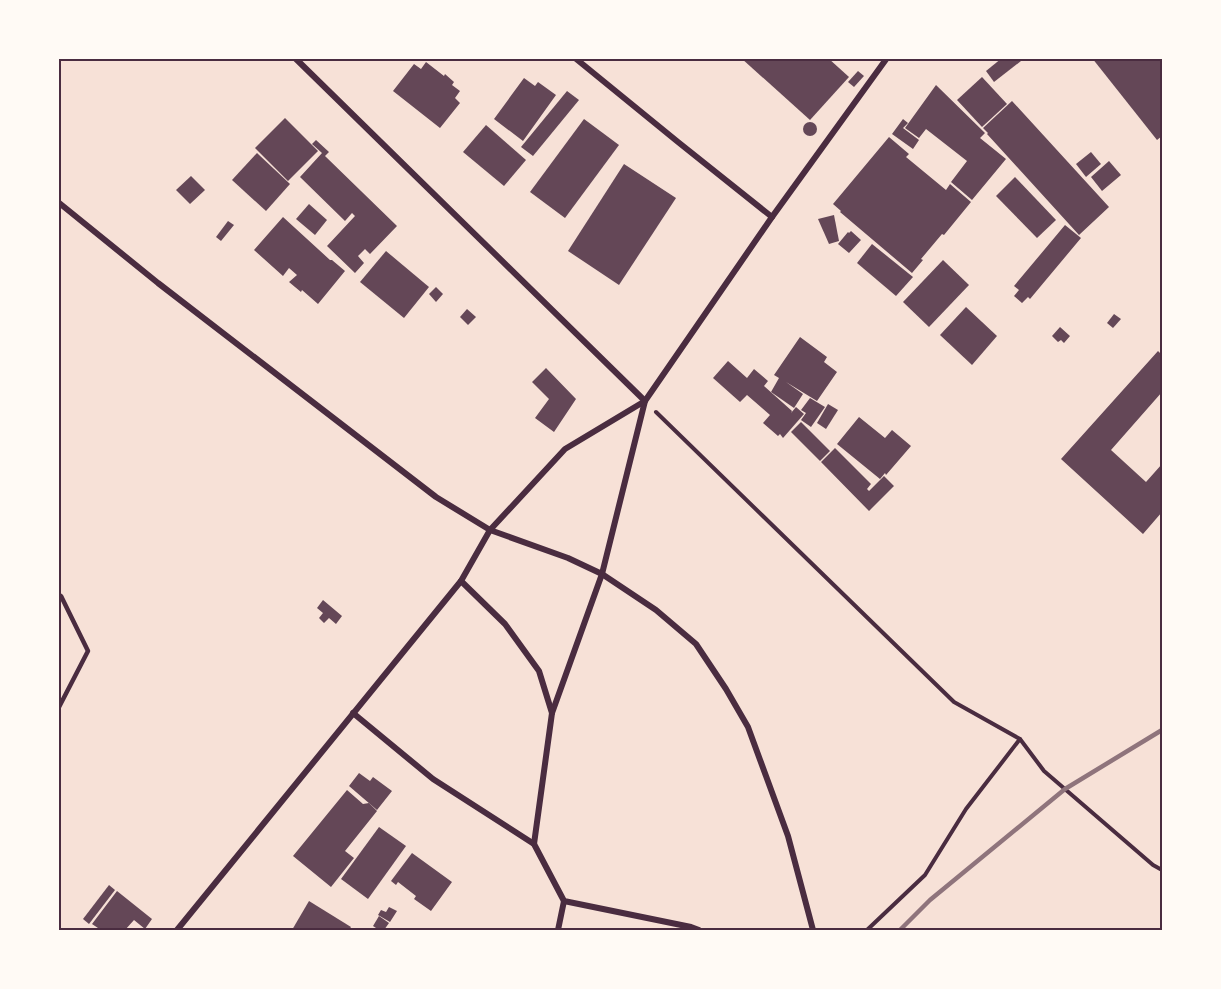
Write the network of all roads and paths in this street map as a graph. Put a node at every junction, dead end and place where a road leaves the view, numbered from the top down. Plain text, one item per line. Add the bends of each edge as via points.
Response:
1 (295, 58) edge
2 (575, 58) edge
3 (887, 58) edge
4 (58, 202) edge
5 (772, 217) junction
6 (645, 401) junction
7 (490, 530) junction
8 (602, 574) junction
9 (461, 581) junction
10 (58, 594) edge
11 (58, 709) edge
12 (353, 713) junction
13 (552, 713) junction
14 (1020, 739) junction
15 (534, 844) junction
16 (1162, 870) edge
17 (564, 901) junction
18 (177, 930) edge
19 (558, 930) edge
20 (699, 930) edge
21 (813, 930) edge
22 (867, 930) edge

1 - 6 street
2 - 5 street
3 - 5 street
4 - 7 street via 436,497
5 - 6 street
6 - 7 street via 565,449
6 - 8 street
6 - 14 path via 954,702
7 - 8 street
7 - 9 street
8 - 13 street
8 - 21 street via 656,610 696,644 726,690 747,727 788,836
9 - 12 street
9 - 13 street via 505,624 539,670
10 - 11 lane via 88,651
12 - 15 street via 433,779
12 - 18 street
13 - 15 street
14 - 16 path via 1044,771
14 - 22 path via 966,810 925,876
15 - 17 street
17 - 19 street
17 - 20 street

